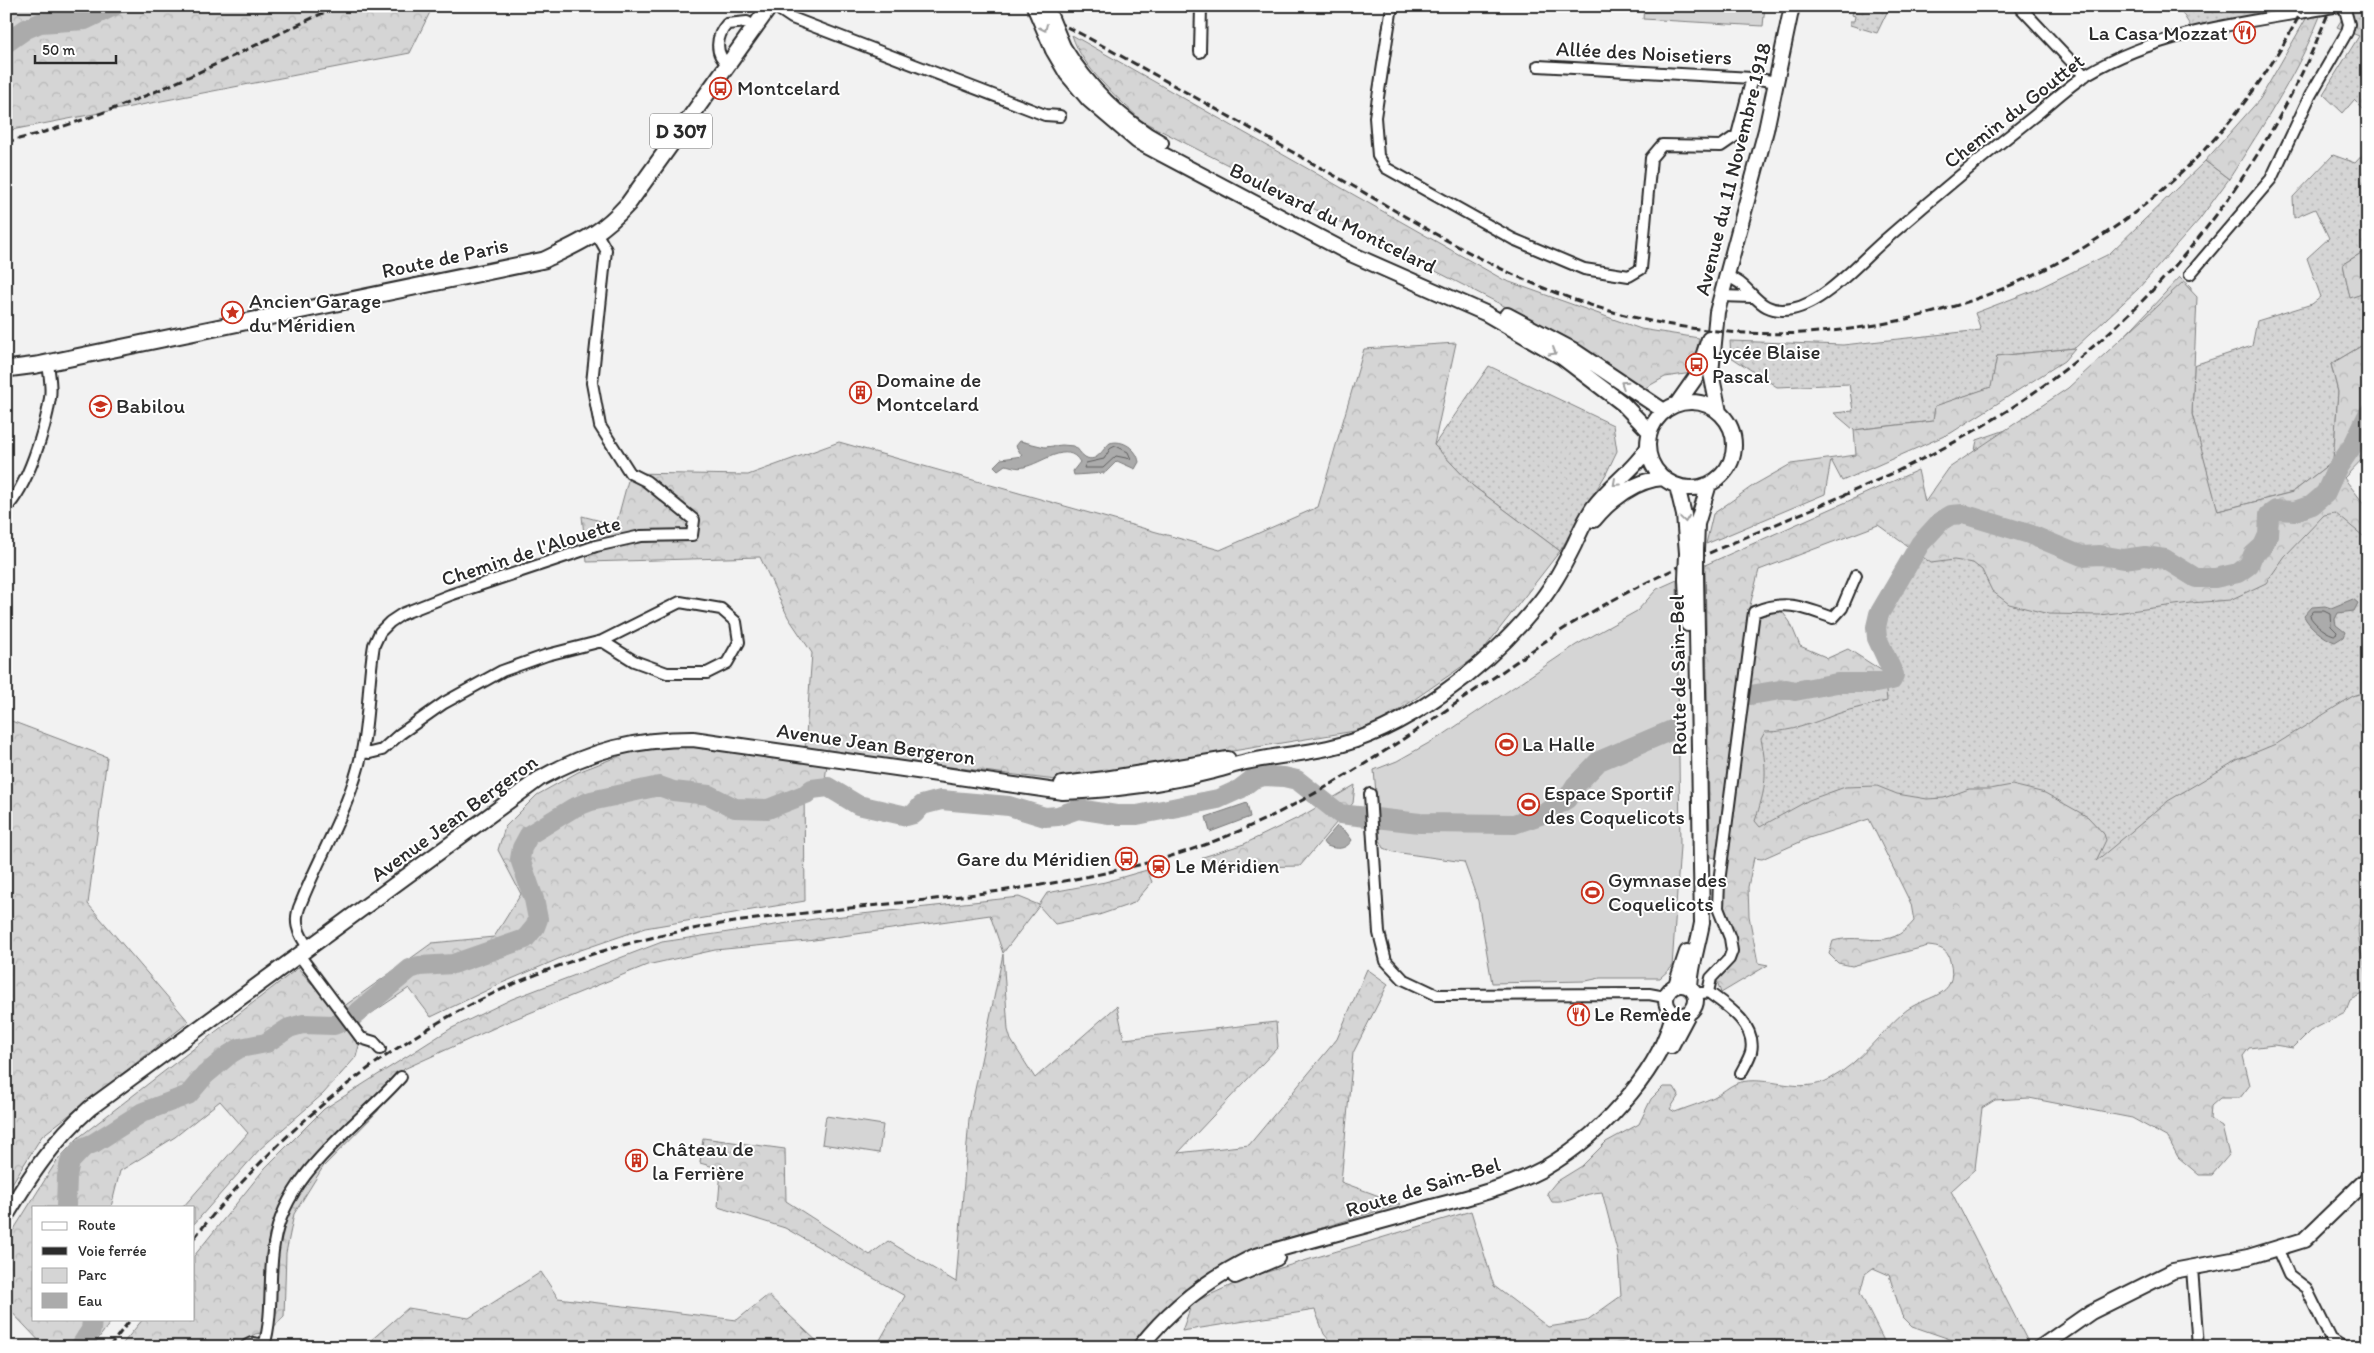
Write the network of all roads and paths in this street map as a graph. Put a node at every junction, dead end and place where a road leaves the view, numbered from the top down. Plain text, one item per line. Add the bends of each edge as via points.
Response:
1 (1034, 6) edge
2 (1046, 6) edge
3 (1201, 6) edge
4 (1392, 6) edge
5 (1792, 6) edge
6 (2019, 6) edge
7 (2339, 6) edge
8 (2344, 6) edge
9 (775, 7) edge
10 (756, 25) junction
11 (1058, 48) junction
12 (1200, 52) dead end
13 (728, 64) junction
14 (1538, 66) dead end
15 (2085, 76) junction
16 (1752, 78) junction
17 (1777, 82) junction
18 (1060, 116) dead end
19 (597, 234) junction
20 (2190, 274) dead end
21 (1725, 276) junction
22 (1721, 296) junction
23 (1752, 297) junction
24 (1717, 312) junction
25 (42, 364) junction
26 (6, 369) edge
27 (6, 374) edge
28 (1677, 404) junction
29 (1664, 411) junction
30 (1719, 412) junction
31 (1650, 432) junction
32 (1648, 447) junction
33 (1664, 478) junction
34 (1709, 484) junction
35 (1677, 486) junction
36 (6, 508) edge
37 (1574, 544) junction
38 (1691, 551) junction
39 (1856, 575) dead end
40 (602, 641) junction
41 (362, 752) junction
42 (1370, 794) dead end
43 (304, 952) junction
44 (1692, 990) junction
45 (1665, 997) junction
46 (1673, 1013) junction
47 (1688, 1014) junction
48 (380, 1050) dead end
49 (1741, 1073) dead end
50 (401, 1077) dead end
51 (2368, 1178) edge
52 (6, 1216) edge
53 (2277, 1248) junction
54 (2192, 1268) junction
55 (265, 1346) edge
56 (248, 1347) edge
57 (1140, 1347) edge
58 (1151, 1347) edge
59 (2041, 1347) edge
60 (2198, 1347) edge
61 (2343, 1347) edge

1 -> 11 main road, Boulevard du Montcelard, bridge
2 - 11 main road, Boulevard du Montcelard, bridge
3 - 12 street
4 - 16 street via 1375,117 1378,156 1386,168 1513,239 1584,269 1629,276 1641,269 1652,158 1662,145 1721,146 1737,134
5 - 17 main road, Avenue du 11 Novembre 1918
6 - 15 street
7 - 15 street, Chemin du Gouttet via 2189,33 2133,51
8 - 20 street via 2348,32 2310,96 2271,178
9 - 10 main road, Route de Paris / D 307
9 - 18 street via 792,18 1045,115
10 - 13 main road, Route de Paris / D 307
10 - 13 street via 747,22 727,24 720,32 716,44
29 -> 11 main road, Boulevard du Montcelard via 1573,350 1486,304 1354,245 1142,133 1096,92
11 -> 31 main road, Boulevard du Montcelard via 1068,74 1089,100 1137,141 1351,254 1485,313 1563,358 1628,409
13 - 19 main road, Route de Paris / D 307 via 628,204
14 - 16 street, Allée des Noisetiers
15 - 23 street, Chemin du Gouttet via 1998,144 1811,304 1774,311
16 - 17 street, Allée des Noisetiers
17 - 21 main road, Avenue du 11 Novembre 1918
19 - 25 main road, Route de Paris / D 307 via 544,260
19 - 41 street, Chemin de l'Alouette via 606,250 592,383 600,426 630,473 646,481 694,520 692,535 641,536 596,546 402,614 380,632 374,645
21 - 22 main road, Avenue du 11 Novembre 1918
21 - 23 street, Chemin du Gouttet via 1740,282
22 - 23 street
22 - 24 main road, Avenue du 11 Novembre 1918
24 - 28 main road, Avenue du 11 Novembre 1918 via 1696,377
24 - 30 main road, Avenue du 11 Novembre 1918 via 1711,373
25 - 26 main road, Route de Paris / D 307
25 - 27 main road, Route de Paris / D 307
25 - 36 street via 50,399 24,485
28 - 29 main road
28 - 30 main road via 1699,403
29 - 31 main road
30 - 34 main road via 1729,426 1733,450 1728,467
31 - 32 main road
32 - 33 main road via 1653,465
32 -> 37 main road, Avenue Jean Bergeron via 1640,460 1601,496 1585,519
33 - 35 main road
33 - 37 main road, Avenue Jean Bergeron via 1647,481 1604,507
34 - 35 main road via 1693,488
34 - 38 main road, Route de Sain-Bel
35 -> 38 main road, Route de Sain-Bel
37 - 43 main road, Avenue Jean Bergeron via 1536,608 1477,666 1408,716 1343,743 1332,742 1170,770 1039,787 693,740 633,742 566,764 539,779
38 - 44 main road, Route de Sain-Bel, bridge via 1694,920 1689,946
39 - 44 street via 1842,608 1833,618 1803,606 1781,604 1754,612 1719,882 1718,908 1732,951 1729,959 1711,978
40 - 40 street via 680,602 721,609 736,622 739,642 727,663 708,673 667,673 634,661
40 - 41 street via 502,671 444,702 382,750
41 - 43 street, Chemin de l'Alouette via 338,825 314,869 297,912 296,926
42 - 45 street via 1379,933 1386,961 1403,979 1437,995 1650,994
43 - 48 street, Chemin de l'Alouette via 353,1028 361,1038 374,1042
43 - 52 main road, Avenue Jean Bergeron via 85,1112 39,1162
44 - 45 main road via 1669,989
44 - 47 main road via 1695,1005
44 - 49 street via 1730,1009 1743,1022 1751,1038 1751,1052
45 - 46 main road via 1666,1005
46 - 47 main road
46 - 57 main road, Route de Sain-Bel via 1670,1029 1660,1049 1620,1107 1573,1149 1542,1169 1488,1192 1253,1257 1191,1294
47 - 58 main road, Route de Sain-Bel via 1639,1097 1606,1133 1576,1158 1513,1192 1280,1257 1240,1273 1192,1303
50 - 55 street via 307,1173 288,1203 274,1244 271,1312
51 - 53 main road via 2304,1240
53 - 54 main road
53 - 61 street via 2290,1274 2306,1288 2331,1339
54 - 59 main road via 2173,1271 2091,1312
54 - 60 street
55 - 56 main road

